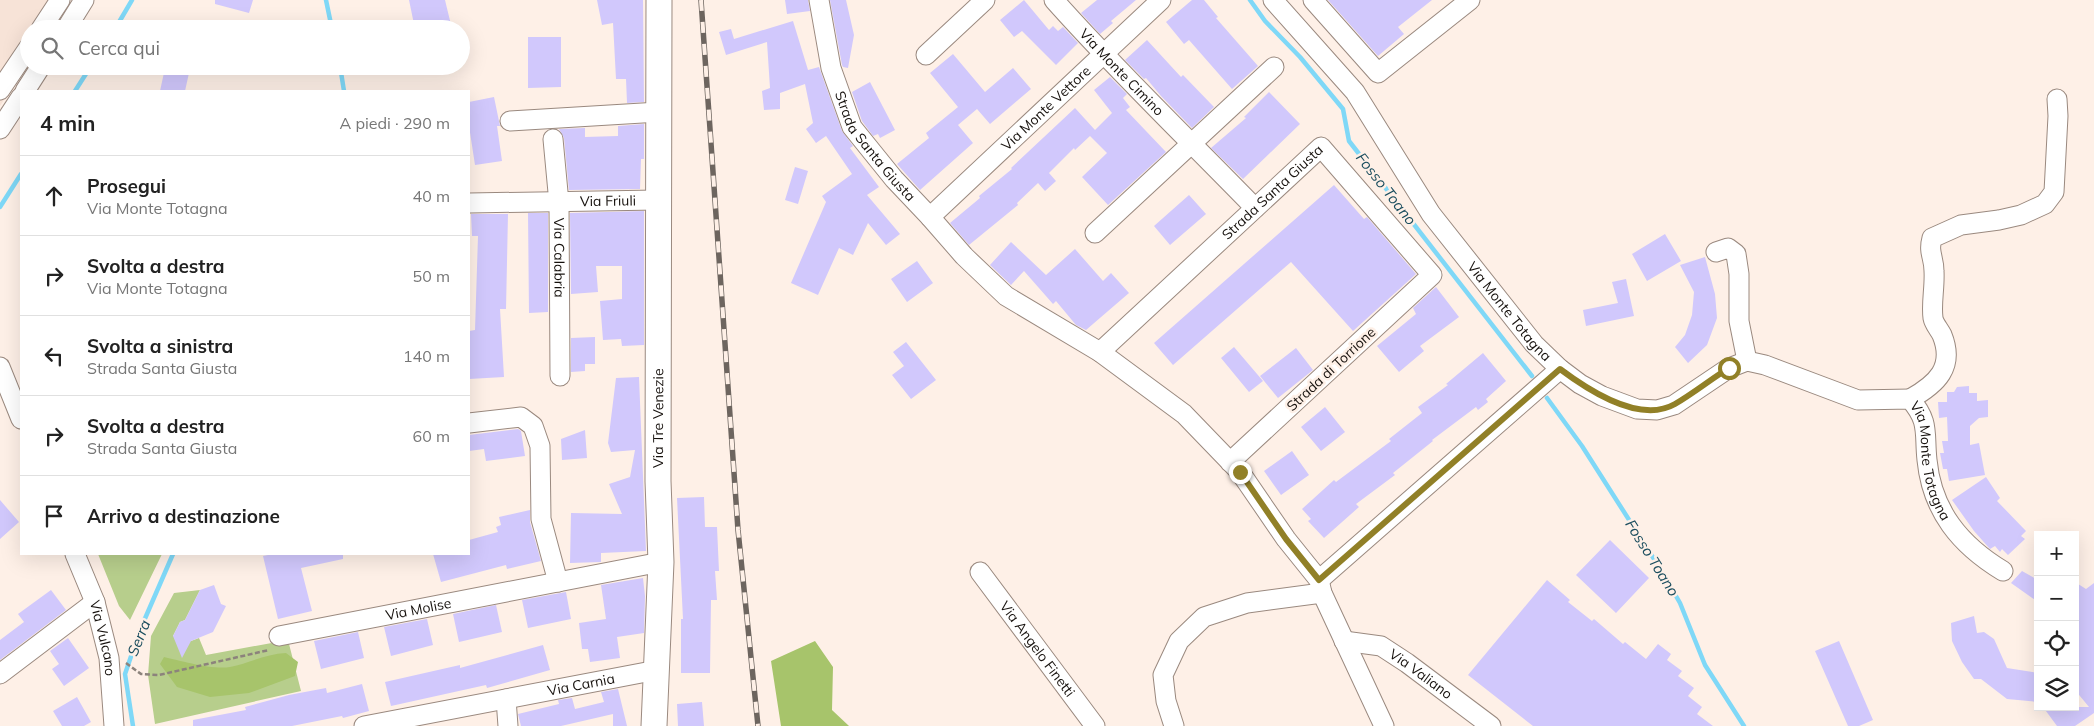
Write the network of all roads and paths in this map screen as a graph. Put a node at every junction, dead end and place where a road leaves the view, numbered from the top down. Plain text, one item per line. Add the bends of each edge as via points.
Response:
1 (60, 0) edge
2 (84, 0) edge
3 (659, 0) edge
4 (818, 0) edge
5 (985, 0) edge
6 (1054, 0) edge
7 (1161, 0) edge
8 (1273, 0) edge
9 (1314, 0) edge
10 (1470, 0) edge
11 (47, 20) edge
12 (72, 20) edge
13 (926, 55) dead end
14 (1103, 56) junction
15 (20, 60) edge
16 (1274, 67) dead end
17 (1378, 73) junction
18 (35, 75) edge
19 (0, 90) edge
20 (26, 90) edge
21 (1355, 92) junction
22 (20, 99) edge
23 (2057, 99) dead end
24 (659, 112) junction
25 (510, 121) dead end
26 (0, 129) edge
27 (553, 139) dead end
28 (1192, 143) junction
29 (657, 200) junction
30 (470, 203) edge
31 (559, 203) junction
32 (1255, 208) junction
33 (930, 217) junction
34 (1095, 233) dead end
35 (1716, 252) dead end
36 (1432, 275) joint
37 (1100, 352) junction
38 (1747, 361) junction
39 (0, 367) edge
40 (1560, 369) junction
41 (560, 376) dead end
42 (1910, 399) junction
43 (20, 417) edge
44 (470, 423) edge
45 (1230, 462) junction
46 (75, 555) edge
47 (661, 562) junction
48 (2003, 570) dead end
49 (980, 572) dead end
50 (558, 582) junction
51 (1321, 586) junction
52 (95, 602) junction
53 (1344, 641) junction
54 (277, 642) joint
55 (120, 659) dead end
56 (657, 670) junction
57 (0, 674) edge
58 (506, 699) junction
59 (114, 726) edge
60 (364, 726) edge
61 (508, 726) edge
62 (654, 726) edge
63 (1095, 726) edge
64 (1174, 726) edge
65 (1384, 726) edge
66 (1491, 726) edge

1 - 11 street
2 - 12 street
3 - 24 main road, Via Tre Venezie
4 - 33 street, Strada Santa Giusta via 831,68 852,127
5 - 13 street
6 - 14 street, Via Monte Cimino
7 - 14 street, Via Monte Vettore
8 - 21 street, Via Monte Totagna
9 - 17 street
10 - 17 street
14 - 28 street, Via Monte Cimino
14 - 33 street, Via Monte Vettore
15 - 19 street
16 - 28 street
17 - 21 street
18 - 20 street
21 - 40 street, Via Monte Totagna via 1431,214 1534,344
22 - 26 street
23 - 42 street via 2054,192 2045,204 2021,215 1961,225 1932,238 1929,249 1934,270 1933,319 1942,336 1947,358 1941,375
24 - 25 street
24 - 29 main road, Via Tre Venezie
27 - 31 street, Via Calabria
28 - 32 street, Via Monte Cimino
28 - 34 street
29 - 31 street, Via Friuli
29 - 47 main road, Via Tre Venezie
30 - 31 street, Via Friuli
31 - 41 street, Via Calabria
32 - 36 street, Strada Santa Giusta via 1321,148
32 - 37 street, Strada Santa Giusta
33 - 37 street, Strada Santa Giusta via 964,256 1006,296
35 - 38 street via 1728,248 1736,254 1739,321
36 - 45 street, Strada di Torrione
37 - 45 street, Strada Santa Giusta via 1184,414
38 - 40 street, Via Monte Totagna via 1729,368 1674,405 1657,410 1637,409 1602,396
38 - 42 street, Via Monte Totagna via 1765,364 1858,400
39 - 43 street
40 - 51 street
42 - 48 street, Via Monte Totagna via 1922,412 1927,461 1939,508 1960,538
44 - 50 street via 521,417 533,426 540,446 541,519
45 - 51 street, Strada Santa Giusta
46 - 52 street, Via Vulcano
47 - 50 street, Via Molise
47 - 56 main road, Via Tre Venezie
49 - 63 street, Via Angelo Finetti
50 - 54 street, Via Molise
51 - 53 street, Strada Santa Giusta
51 - 64 street via 1247,603 1204,617 1179,641 1163,675 1166,701
52 - 57 street
52 - 59 street, Via Vulcano via 109,658
53 - 65 street, Strada Santa Giusta
53 - 66 street, Via Valiano via 1381,646
54 - 55 path via 159,675 142,674
56 - 58 street, Via Carnia
56 - 62 main road, Via Tre Venezie
58 - 60 street, Via Carnia
58 - 61 street

